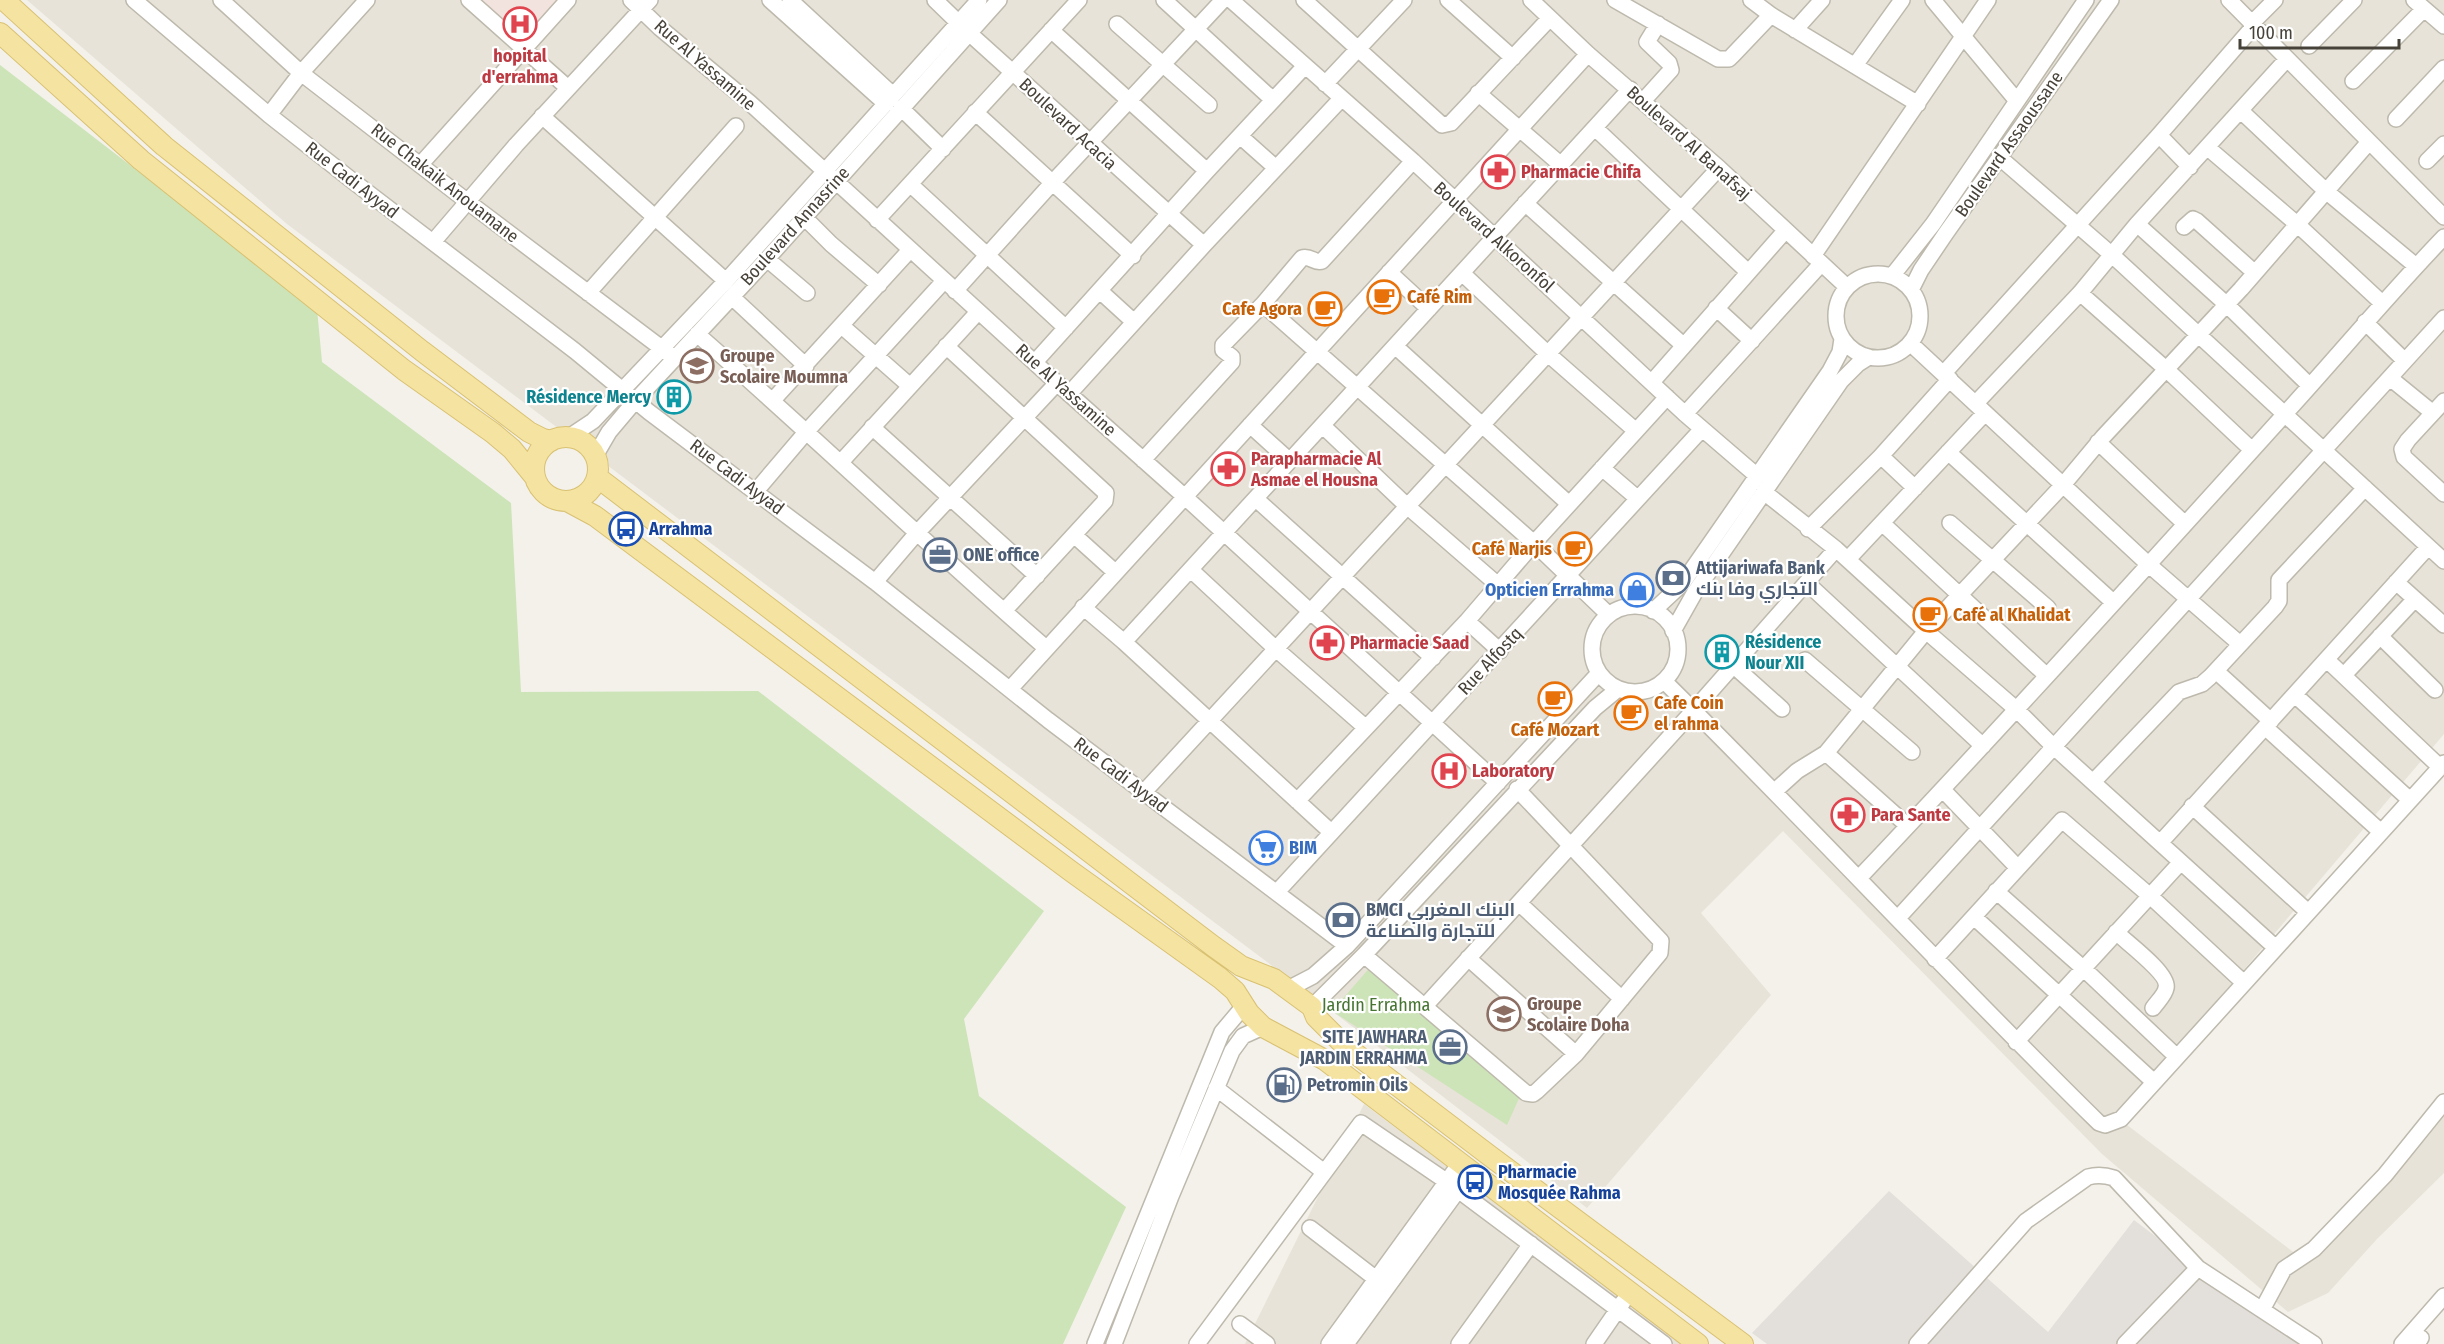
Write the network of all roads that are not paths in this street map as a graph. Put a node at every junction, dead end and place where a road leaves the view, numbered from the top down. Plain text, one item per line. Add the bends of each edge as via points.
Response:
1 (4, 0) edge
2 (134, 0) edge
3 (367, 0) edge
4 (469, 0) edge
5 (568, 0) edge
6 (770, 0) edge
7 (790, 0) edge
8 (936, 0) edge
9 (980, 0) edge
10 (999, 0) edge
11 (1079, 0) edge
12 (1164, 0) edge
13 (1223, 0) edge
14 (1304, 0) edge
15 (1404, 0) edge
16 (1448, 0) edge
17 (1532, 0) edge
18 (1751, 0) edge
19 (1821, 0) edge
20 (1902, 0) edge
21 (1933, 0) edge
22 (1988, 0) edge
23 (2086, 0) edge
24 (2110, 0) edge
25 (2229, 0) edge
26 (2275, 0) edge
27 (2354, 0) edge
28 (224, 1) edge
29 (1622, 1) edge
30 (1238, 2) edge
31 (641, 3) edge
32 (2419, 5) edge
33 (1771, 15) junction
34 (1550, 18) junction
35 (1117, 24) dead end
36 (1658, 24) junction
37 (2253, 25) junction
38 (2444, 26) edge
39 (964, 28) junction
40 (1051, 30) junction
41 (1196, 30) junction
42 (1795, 30) junction
43 (0, 33) edge
44 (1963, 36) junction
45 (2309, 46) dead end
46 (1358, 49) junction
47 (524, 50) junction
48 (1588, 54) junction
49 (1513, 58) junction
50 (2287, 59) junction
51 (1856, 64) junction
52 (1163, 66) junction
53 (1304, 67) junction
54 (2444, 68) edge
55 (1012, 71) junction
56 (301, 73) junction
57 (2353, 81) dead end
58 (1325, 84) junction
59 (568, 88) junction
60 (1630, 89) junction
61 (1478, 93) junction
62 (1341, 99) junction
63 (1273, 100) junction
64 (1643, 101) junction
65 (2017, 101) junction
66 (893, 102) junction
67 (1128, 103) junction
68 (1918, 104) junction
69 (1209, 105) dead end
70 (2241, 111) junction
71 (975, 112) junction
72 (269, 115) junction
73 (542, 116) junction
74 (2396, 120) dead end
75 (736, 126) dead end
76 (1595, 128) junction
77 (1519, 129) junction
78 (2159, 135) junction
79 (1240, 136) junction
80 (2369, 142) junction
81 (1090, 144) junction
82 (2444, 144) edge
83 (2208, 148) junction
84 (943, 149) junction
85 (1999, 157) junction
86 (2427, 161) dead end
87 (1413, 162) junction
88 (1560, 164) junction
89 (420, 165) junction
90 (2190, 167) junction
91 (1276, 168) junction
92 (1719, 168) junction
93 (1207, 171) junction
94 (830, 176) junction
95 (1053, 182) junction
96 (910, 184) junction
97 (2327, 192) junction
98 (1453, 201) junction
99 (468, 202) junction
100 (1525, 203) junction
101 (1681, 209) junction
102 (1169, 216) junction
103 (804, 217) junction
104 (655, 218) junction
105 (2444, 218) edge
106 (877, 220) junction
107 (2077, 224) junction
108 (2138, 224) junction
109 (2298, 225) junction
110 (2184, 227) dead end
111 (1785, 231) junction
112 (1494, 237) junction
113 (2444, 237) edge
114 (433, 242) junction
115 (1204, 244) junction
116 (910, 250) junction
117 (988, 254) junction
118 (2112, 255) junction
119 (1133, 256) junction
120 (767, 258) junction
121 (1817, 260) junction
122 (2416, 266) junction
123 (1389, 272) junction
124 (1748, 272) junction
125 (1462, 273) junction
126 (2255, 273) junction
127 (1892, 276) junction
128 (726, 281) junction
129 (1613, 281) junction
130 (879, 285) junction
131 (949, 286) junction
132 (1847, 287) junction
133 (1911, 290) junction
134 (1100, 291) junction
135 (588, 293) junction
136 (807, 293) dead end
137 (2080, 293) junction
138 (732, 297) junction
139 (2382, 303) junction
140 (1263, 304) junction
141 (2226, 304) junction
142 (1716, 308) junction
143 (1429, 309) junction
144 (978, 312) junction
145 (1581, 316) junction
146 (2444, 318) edge
147 (1134, 322) junction
148 (2365, 322) junction
149 (843, 327) junction
150 (1066, 328) junction
151 (697, 334) junction
152 (2199, 335) junction
153 (1842, 339) junction
154 (1752, 340) junction
155 (1910, 343) junction
156 (1683, 345) junction
157 (946, 346) junction
158 (1395, 346) junction
159 (661, 348) junction
160 (1316, 352) junction
161 (1547, 353) junction
162 (875, 355) junction
163 (1869, 357) junction
164 (676, 358) junction
165 (2404, 360) junction
166 (1035, 362) junction
167 (806, 366) junction
168 (2167, 370) junction
169 (1947, 376) junction
170 (2390, 378) junction
171 (1652, 382) junction
172 (1057, 383) junction
173 (2310, 385) junction
174 (910, 386) junction
175 (1358, 388) junction
176 (622, 389) junction
177 (1069, 394) junction
178 (1667, 397) junction
179 (636, 400) junction
180 (773, 400) junction
181 (2444, 400) edge
182 (1980, 408) junction
183 (2433, 413) junction
184 (1685, 414) junction
185 (2285, 414) junction
186 (1024, 418) junction
187 (1250, 425) junction
188 (1482, 425) junction
189 (1323, 426) junction
190 (872, 427) junction
191 (1702, 429) junction
192 (807, 431) junction
193 (1636, 431) junction
194 (560, 439) junction
195 (2098, 442) junction
196 (2252, 450) junction
197 (2323, 450) junction
198 (1948, 452) junction
199 (595, 456) junction
200 (1881, 456) junction
201 (1143, 460) junction
202 (1290, 461) junction
203 (841, 462) junction
204 (1445, 465) junction
205 (1602, 468) junction
206 (1756, 475) junction
207 (534, 476) junction
208 (597, 477) junction
209 (2063, 485) junction
210 (1915, 488) junction
211 (2365, 488) junction
212 (756, 491) junction
213 (1764, 492) junction
214 (2444, 494) edge
215 (950, 497) junction
216 (1185, 497) junction
217 (1637, 498) junction
218 (1256, 499) junction
219 (569, 502) junction
220 (1569, 504) junction
221 (1407, 506) junction
222 (1882, 523) junction
223 (1950, 523) dead end
224 (2184, 523) junction
225 (2026, 524) junction
226 (1808, 529) junction
227 (1224, 533) junction
228 (916, 534) junction
229 (1074, 535) junction
230 (1534, 543) junction
231 (2428, 547) junction
232 (1842, 554) junction
233 (1993, 560) junction
234 (2444, 561) edge
235 (2148, 564) junction
236 (1191, 570) junction
237 (1116, 572) junction
238 (1036, 576) junction
239 (1343, 576) junction
240 (1567, 576) junction
241 (875, 582) junction
242 (2396, 582) junction
243 (1807, 583) junction
244 (1498, 585) junction
245 (1959, 595) junction
246 (2188, 598) junction
247 (2415, 599) junction
248 (2113, 603) junction
249 (1083, 607) junction
250 (2048, 608) dead end
251 (1004, 611) junction
252 (1653, 611) junction
253 (1310, 612) junction
254 (1609, 615) junction
255 (1467, 621) junction
256 (2444, 625) edge
257 (1673, 631) junction
258 (1926, 631) junction
259 (2380, 636) junction
260 (1124, 642) junction
261 (2240, 644) junction
262 (1046, 648) junction
263 (1276, 649) junction
264 (1500, 651) junction
265 (1433, 658) junction
266 (1804, 660) dead end
267 (2327, 660) junction
268 (1896, 665) junction
269 (1734, 666) junction
270 (2216, 671) junction
271 (1599, 673) junction
272 (2344, 675) junction
273 (2046, 676) junction
274 (1664, 681) junction
275 (1010, 689) junction
276 (1618, 689) junction
277 (2435, 690) dead end
278 (1399, 693) junction
279 (2295, 695) junction
280 (1862, 708) junction
281 (1782, 709) dead end
282 (2016, 709) junction
283 (1694, 711) junction
284 (1210, 722) junction
285 (1433, 723) junction
286 (2268, 724) junction
287 (1365, 727) junction
288 (1983, 746) junction
289 (2054, 747) junction
290 (1912, 752) dead end
291 (1826, 753) junction
292 (2442, 765) edge
293 (2093, 782) junction
294 (1498, 783) junction
295 (1517, 789) junction
296 (1943, 790) junction
297 (1775, 791) junction
298 (1144, 792) junction
299 (2410, 800) junction
300 (1297, 801) junction
301 (2192, 806) junction
302 (1908, 826) junction
303 (1979, 830) junction
304 (1331, 832) junction
305 (2381, 832) junction
306 (2160, 843) junction
307 (1571, 846) junction
308 (2181, 862) junction
309 (2017, 867) junction
310 (1859, 878) junction
311 (1996, 891) junction
312 (1277, 892) junction
313 (2149, 896) junction
314 (1519, 903) junction
315 (2308, 912) junction
316 (1974, 917) junction
317 (1898, 918) junction
318 (2116, 932) junction
319 (1347, 946) junction
320 (2276, 948) junction
321 (1364, 955) junction
322 (1468, 958) junction
323 (1935, 959) junction
324 (2084, 969) junction
325 (1254, 971) junction
326 (2244, 983) junction
327 (1288, 989) junction
328 (2060, 996) junction
329 (1239, 999) junction
330 (1622, 999) junction
331 (1425, 1006) junction
332 (2153, 1008) dead end
333 (1314, 1012) junction
334 (1263, 1027) junction
335 (1293, 1041) junction
336 (2016, 1042) junction
337 (1576, 1054) junction
338 (2177, 1057) junction
339 (2154, 1082) junction
340 (1216, 1088) junction
341 (2444, 1102) edge
342 (1467, 1167) junction
343 (1324, 1172) junction
344 (1452, 1185) junction
345 (1310, 1228) dead end
346 (1532, 1244) junction
347 (2198, 1268) junction
348 (1381, 1283) junction
349 (1630, 1292) junction
350 (2444, 1296) edge
351 (1618, 1309) junction
352 (2262, 1310) junction
353 (1240, 1324) dead end
354 (1095, 1344) edge
355 (1114, 1344) edge
356 (1197, 1344) edge
357 (1267, 1344) edge
358 (1329, 1344) edge
359 (1346, 1344) edge
360 (1460, 1344) edge
361 (1594, 1344) edge
362 (1665, 1344) edge
363 (1698, 1344) edge
364 (1743, 1344) edge
365 (1917, 1344) edge
366 (2125, 1344) edge
367 (2314, 1344) edge
368 (2402, 1344) edge

1 - 194 main road via 164,146 422,351 529,432 543,439
2 - 72 street, Rue Cadi Ayyad
3 - 56 street
4 - 47 street
5 - 47 street
6 - 66 street
7 - 66 street
8 - 39 street, Boulevard Acacia
9 - 39 street, Boulevard Annasrine
10 - 39 street, Boulevard Annasrine
11 - 40 street
12 - 41 street
13 - 41 street
14 - 46 street
15 - 46 street
16 - 49 street
17 - 34 street, Boulevard Al Banafsaj
18 - 33 street
19 - 42 street
20 - 51 street
21 - 44 street
22 - 44 street
23 - 65 street, Boulevard Assaoussane
24 - 85 street, Boulevard Assaoussane
25 - 37 street
26 - 37 street
27 - 45 street
28 - 56 street, Rue Chakaik Anouamane
29 - 36 street
30 - 53 street, Boulevard Alkoronfol
31 - 59 street
31 - 94 street, Rue Al Yassamine
32 - 38 street
32 - 57 street
33 - 36 street via 1724,60
33 - 42 street
34 - 48 street, Boulevard Al Banafsaj
34 - 49 street
35 - 52 street
36 - 64 street via 1647,42 1669,63 1671,70
37 - 50 street
37 - 78 street
39 - 55 street, Boulevard Acacia
39 - 66 street, Boulevard Annasrine
40 - 55 street
40 - 67 street
41 - 52 street
41 - 63 street
42 - 51 street
43 - 207 main road via 141,160 404,370 493,433
44 - 65 street
44 - 68 street
46 - 58 street
46 - 61 street via 1442,125 1451,123
47 - 59 street
47 - 89 street
48 - 60 street, Boulevard Al Banafsaj
48 - 77 street
49 - 61 street
50 - 70 street
50 - 80 street
51 - 68 street
52 - 67 street
52 - 69 street
53 - 58 street, Boulevard Alkoronfol
53 - 63 street
54 - 74 street
55 - 71 street
55 - 81 street, Boulevard Acacia
56 - 72 street
56 - 89 street, Rue Chakaik Anouamane
58 - 62 street, Boulevard Alkoronfol
59 - 73 street
60 - 64 street, Boulevard Al Banafsaj
60 - 76 street
61 - 77 street
62 - 87 street, Boulevard Alkoronfol
62 - 91 street
63 - 79 street
64 - 92 street, Boulevard Al Banafsaj
65 - 127 street, Boulevard Assaoussane via 1933,224
66 - 84 street
66 - 94 street, Boulevard Annasrine
67 - 81 street
67 - 93 street
68 - 121 street
70 - 83 street
70 - 97 street
71 - 84 street
71 - 95 street
72 - 114 street, Rue Cadi Ayyad
73 - 99 street
73 - 104 street
75 - 104 street
76 - 88 street
76 - 101 street
77 - 88 street
77 - 98 street
78 - 90 street
78 - 107 street
79 - 91 street
79 - 93 street
80 - 97 street
80 - 105 street
81 - 95 street
81 - 102 street, Boulevard Acacia
82 - 86 street
83 - 90 street
83 - 109 street
84 - 96 street
85 - 107 street
85 - 133 street, Boulevard Assaoussane
87 - 98 street, Boulevard Alkoronfol
87 - 140 street via 1322,261 1302,258
88 - 100 street
89 - 99 street, Rue Chakaik Anouamane
90 - 108 street
91 - 115 street
92 - 101 street
92 - 111 street, Boulevard Al Banafsaj
93 - 102 street
94 - 103 street, Boulevard Annasrine
94 - 106 street, Rue Al Yassamine
94 - 128 street, Boulevard Annasrine
95 - 117 street
95 - 119 street
96 - 106 street
96 - 117 street
97 - 109 street
97 - 122 street
98 - 112 street, Boulevard Alkoronfol
98 - 123 street
99 - 114 street
99 - 135 street, Rue Chakaik Anouamane
100 - 112 street
100 - 129 street
101 - 124 street
101 - 129 street
102 - 115 street, Boulevard Acacia
102 - 119 street
103 - 120 street, Boulevard Annasrine
103 - 130 street
104 - 128 street
104 - 135 street
106 - 116 street, Rue Al Yassamine
107 - 118 street
107 - 169 street
108 - 118 street
108 - 141 street
109 - 126 street
109 - 139 street
110 - 126 street via 2189,220 2197,221
111 - 121 street, Boulevard Al Banafsaj
111 - 124 street
112 - 125 street
112 - 145 street, Boulevard Alkoronfol
113 - 122 street
114 - 176 street, Rue Cadi Ayyad
115 - 147 street
116 - 130 street
116 - 131 street, Rue Al Yassamine
117 - 131 street
117 - 150 street
118 - 137 street
118 - 152 street
119 - 134 street
120 - 136 street
120 - 138 street, Boulevard Annasrine
121 - 132 street, Boulevard Al Banafsaj
121 - 154 street
122 - 139 street
123 - 143 street
123 - 160 street
124 - 142 street
125 - 143 street
125 - 161 street
126 - 141 street
127 - 132 street via 1863,276
127 - 133 street
128 - 159 street, Boulevard Annasrine
129 - 145 street
129 - 156 street
130 - 149 street
131 - 144 street, Rue Al Yassamine
131 - 162 street
132 - 153 street via 1836,312
133 - 155 street via 1920,319
134 - 147 street
134 - 150 street
135 - 159 street, Rue Chakaik Anouamane
137 - 168 street
137 - 182 street
138 - 151 street, Boulevard Annasrine
138 - 167 street
139 - 148 street
140 - 160 street
140 - 201 street via 1223,345 1232,362
141 - 152 street
141 - 173 street
142 - 154 street
142 - 156 street
143 - 158 street
144 - 157 street
144 - 166 street, Rue Al Yassamine
145 - 161 street
145 - 171 street, Boulevard Alkoronfol
146 - 165 street
147 - 177 street
148 - 165 street
148 - 173 street
149 - 162 street
149 - 167 street
150 - 166 street
151 - 164 street, Boulevard Annasrine
151 - 180 street
152 - 168 street
152 - 185 street
153 - 163 street
153 - 206 street via 1830,371
154 - 184 street
155 - 163 street via 1892,356
155 - 169 street
156 - 171 street
157 - 174 street
157 - 186 street
158 - 175 street
158 - 188 street
159 - 164 street, Rue Chakaik Anouamane
159 - 176 street, Boulevard Annasrine
160 - 175 street
160 - 187 street
161 - 188 street
161 - 193 street
162 - 174 street
162 - 192 street
163 - 213 street via 1841,381
164 - 179 street, Boulevard Annasrine
165 - 170 street
166 - 172 street, Rue Al Yassamine
167 - 180 street
168 - 195 street
168 - 196 street
169 - 182 street
169 - 200 street
170 - 183 street
170 - 197 street
171 - 178 street, Boulevard Alkoronfol
172 - 177 street, Rue Al Yassamine
172 - 186 street
173 - 185 street
174 - 190 street
175 - 189 street
175 - 204 street
176 - 179 street, Rue Cadi Ayyad
176 - 194 street, Boulevard Annasrine via 592,421
177 - 201 street, Rue Al Yassamine
178 - 184 street, Boulevard Alkoronfol
178 - 193 street
179 - 199 street, Boulevard Annasrine
179 - 212 street, Rue Cadi Ayyad
180 - 192 street
181 - 183 street
182 - 198 street
182 - 209 street
183 - 214 street via 2402,449 2404,457
184 - 191 street, Boulevard Alkoronfol
185 - 196 street
185 - 197 street
186 - 215 street
186 - 229 street via 1106,493 1106,501
187 - 202 street
187 - 216 street
188 - 204 street
188 - 220 street
189 - 202 street
189 - 221 street
190 - 203 street
190 - 215 street
191 - 206 street, Boulevard Alkoronfol
191 - 217 street, Rue Alfostq
192 - 203 street
192 - 212 street
193 - 205 street
194 - 199 main road via 584,443
194 - 207 main road via 537,456
195 - 209 street
195 - 224 street
196 - 224 street
197 - 211 street
197 - 246 street
198 - 210 street
198 - 225 street
199 - 208 main road
200 - 210 street
200 - 226 street
201 - 216 street, Rue Al Yassamine
202 - 218 street
203 - 228 street
204 - 221 street
204 - 230 street
205 - 217 street
205 - 220 street
206 - 252 street via 1682,584
207 - 219 main road via 549,497
208 - 219 main road via 587,494
208 - 325 main road via 1231,960
209 - 225 street
209 - 235 street
210 - 222 street
211 - 231 street
211 - 261 street via 2279,579 2279,601
212 - 241 street, Rue Cadi Ayyad
213 - 226 street
213 - 257 street
215 - 228 street
215 - 238 street
216 - 227 street, Rue Al Yassamine
216 - 237 street
217 - 240 street, Rue Alfostq
218 - 227 street
218 - 239 street
219 - 329 main road via 595,516 1220,978
220 - 230 street
221 - 239 street
221 - 244 street
222 - 232 street
222 - 245 street
223 - 233 street
224 - 235 street
225 - 233 street
225 - 248 street
226 - 232 street
227 - 236 street
227 - 253 street, Rue Al Yassamine
228 - 241 street
228 - 251 street
229 - 237 street
229 - 238 street
230 - 240 street
230 - 244 street
231 - 234 street
231 - 242 street
232 - 243 street
232 - 258 street
233 - 245 street
233 - 250 street
235 - 246 street
235 - 248 street
236 - 260 street
236 - 263 street
237 - 249 street
238 - 251 street
239 - 253 street
239 - 265 street
240 - 254 street
240 - 264 street, Rue Alfostq
241 - 275 street, Rue Cadi Ayyad
242 - 247 street
242 - 267 street
243 - 268 street
243 - 269 street
244 - 255 street
245 - 258 street
245 - 273 street
246 - 261 street
246 - 289 street
247 - 256 street
247 - 259 street
248 - 273 street
249 - 260 street
249 - 262 street
251 - 262 street
252 - 254 street via 1630,607
252 - 257 street
253 - 263 street
253 - 278 street, Rue Al Yassamine
254 - 271 street via 1596,631 1593,644
255 - 264 street
255 - 265 street
257 - 274 street via 1677,657
258 - 268 street
258 - 282 street
259 - 272 street
259 - 277 street
260 - 284 street
261 - 270 street
262 - 275 street
263 - 284 street
263 - 287 street
264 - 285 street, Rue Alfostq
265 - 278 street
266 - 280 street
267 - 272 street
267 - 279 street
268 - 280 street
268 - 288 street
269 - 281 street
269 - 283 street
270 - 286 street
270 - 293 street via 2206,682 2179,692
271 - 276 street
271 - 294 street
272 - 292 street
273 - 282 street
274 - 276 street via 1642,692
274 - 283 street
275 - 298 street, Rue Cadi Ayyad
276 - 295 street
278 - 285 street, Rue Al Yassamine
278 - 287 street
279 - 286 street
279 - 299 street
280 - 290 street
280 - 291 street
282 - 288 street
282 - 289 street
283 - 297 street
283 - 307 street
284 - 298 street
284 - 300 street
285 - 294 street, Rue Al Yassamine
285 - 304 street, Rue Alfostq
286 - 301 street
286 - 305 street
287 - 300 street
288 - 296 street
289 - 293 street
289 - 303 street
291 - 297 street
291 - 302 street
292 - 299 street
293 - 306 street
294 - 319 street
295 - 307 street
295 - 321 street
296 - 302 street
296 - 303 street
297 - 310 street
298 - 312 street, Rue Cadi Ayyad
299 - 305 street
300 - 304 street
301 - 306 street
301 - 315 street
302 - 310 street
303 - 309 street
303 - 317 street
304 - 312 street, Rue Alfostq
305 - 315 street
306 - 308 street
307 - 314 street
307 - 330 street via 1661,940 1660,953
308 - 313 street
308 - 320 street
309 - 311 street
309 - 313 street via 2059,821 2065,821
310 - 317 street
311 - 316 street
311 - 324 street
312 - 319 street, Rue Cadi Ayyad
313 - 318 street
313 - 326 street
314 - 322 street
314 - 330 street
315 - 320 street
316 - 323 street
316 - 328 street
317 - 323 street
318 - 324 street
318 - 332 street via 2164,977 2166,989
319 - 327 street via 1313,976
320 - 326 street
321 - 331 street
321 - 333 street
322 - 331 street
322 - 337 street
323 - 336 street
324 - 328 street
324 - 338 street
325 - 327 main road via 1268,975
325 - 329 main road via 1239,975 1234,983
326 - 338 street
327 - 333 main road
328 - 336 street
328 - 339 street
329 - 334 main road
329 - 354 street
330 - 337 street
331 - 337 street via 1527,1093 1533,1094
333 - 335 main road via 1311,1032
333 - 364 main road via 1344,1045
334 - 335 main road
334 - 340 street via 1237,1043
335 - 342 main road
336 - 339 street via 2105,1125 2121,1119
338 - 339 street
340 - 343 street
340 - 355 street
341 - 352 street via 2385,1175 2314,1249 2284,1269
342 - 344 street
342 - 349 main road
343 - 344 street via 1361,1123
343 - 356 street
344 - 346 street
344 - 348 street
345 - 348 street
346 - 351 street
346 - 360 street
347 - 352 street
347 - 365 street via 2114,1178 2088,1177 2026,1221
347 - 366 street
348 - 358 street
348 - 359 street
349 - 351 street
349 - 363 main road
350 - 368 street
351 - 361 street
351 - 362 street
352 - 367 street
353 - 357 street

